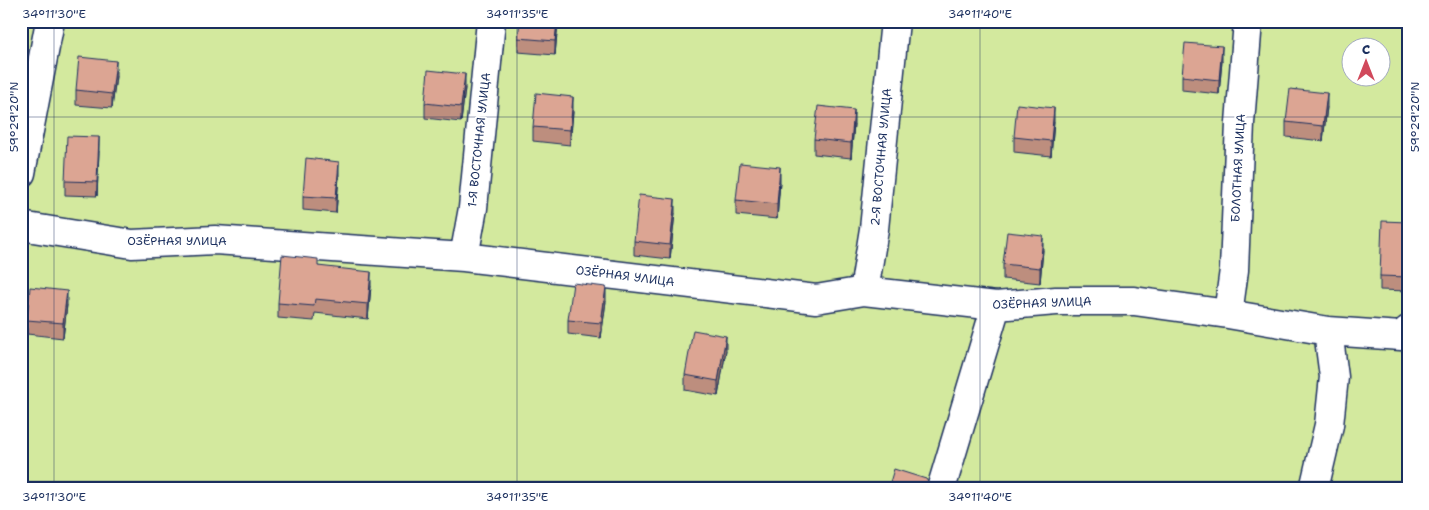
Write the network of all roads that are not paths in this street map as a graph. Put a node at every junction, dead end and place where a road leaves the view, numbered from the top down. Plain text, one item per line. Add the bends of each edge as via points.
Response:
1 (50, 21) edge
2 (491, 21) edge
3 (895, 21) edge
4 (1248, 21) edge
5 (32, 54) edge
6 (21, 173) edge
7 (21, 226) edge
8 (464, 257) junction
9 (864, 291) junction
10 (996, 306) junction
11 (1228, 314) junction
12 (1328, 331) junction
13 (1406, 334) edge
14 (941, 489) edge
15 (1314, 489) edge

1 - 5 street
2 - 8 street, 1-Я ВОСТОЧНАЯ УЛИЦА via 473,208
3 - 9 street, 2-Я ВОСТОЧНАЯ УЛИЦА via 874,229
4 - 11 street, БОЛОТНАЯ УЛИЦА via 1234,270
5 - 6 street
7 - 8 street, ОЗЁРНАЯ УЛИЦА via 132,244 215,240
8 - 9 street, ОЗЁРНАЯ УЛИЦА via 816,299
9 - 10 street, ОЗЁРНАЯ УЛИЦА
10 - 11 street, ОЗЁРНАЯ УЛИЦА via 1056,301 1134,301
10 - 14 street
11 - 12 street, ОЗЁРНАЯ УЛИЦА
12 - 13 street, ОЗЁРНАЯ УЛИЦА
12 - 15 street via 1334,377 1329,425

